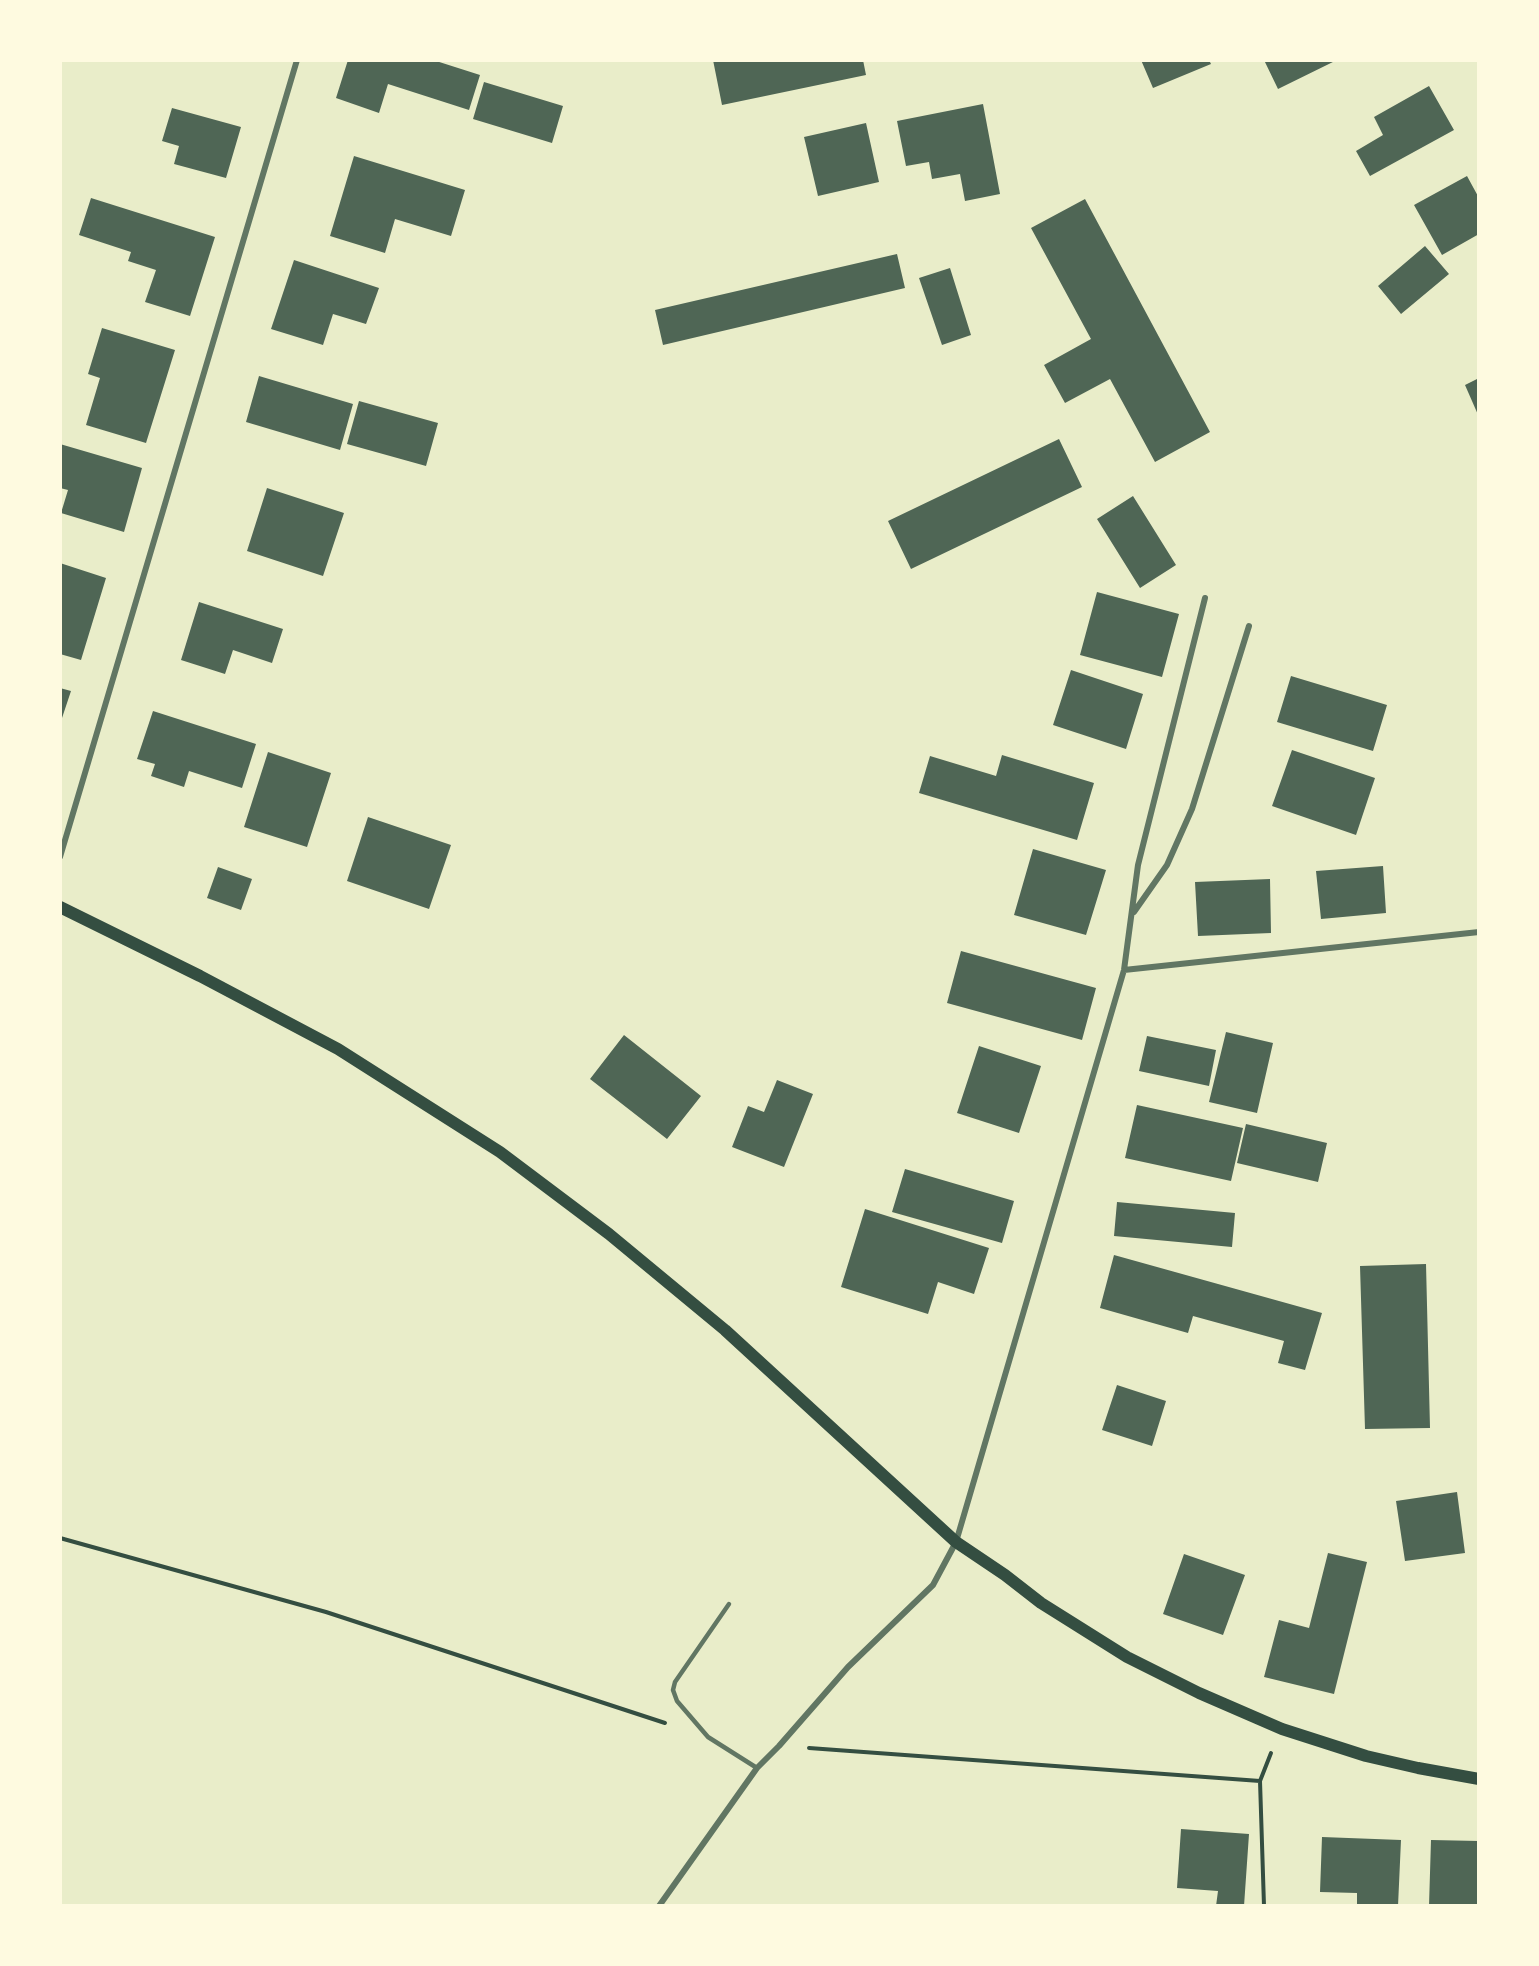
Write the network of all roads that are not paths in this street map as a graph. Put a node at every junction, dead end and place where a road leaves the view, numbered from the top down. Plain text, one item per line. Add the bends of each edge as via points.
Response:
1 (297, 60) edge
2 (1205, 598) dead end
3 (1249, 626) dead end
4 (60, 857) edge
5 (60, 907) edge
6 (1132, 915) junction
7 (1479, 932) edge
8 (1125, 970) junction
9 (956, 1542) junction
10 (729, 1604) dead end
11 (757, 1768) junction
12 (1479, 1779) edge
13 (659, 1906) edge

1 - 4 street
2 - 6 street via 1138,865
3 - 6 street via 1192,809 1167,865
5 - 9 main road via 338,1049 500,1152 609,1234 725,1330
6 - 8 street
7 - 8 street
8 - 9 street
9 - 11 street via 933,1585 848,1667
9 - 12 main road via 1041,1603 1127,1657 1199,1693 1282,1729 1366,1756
10 - 11 lane via 673,1690 677,1701 708,1737
11 - 13 street

